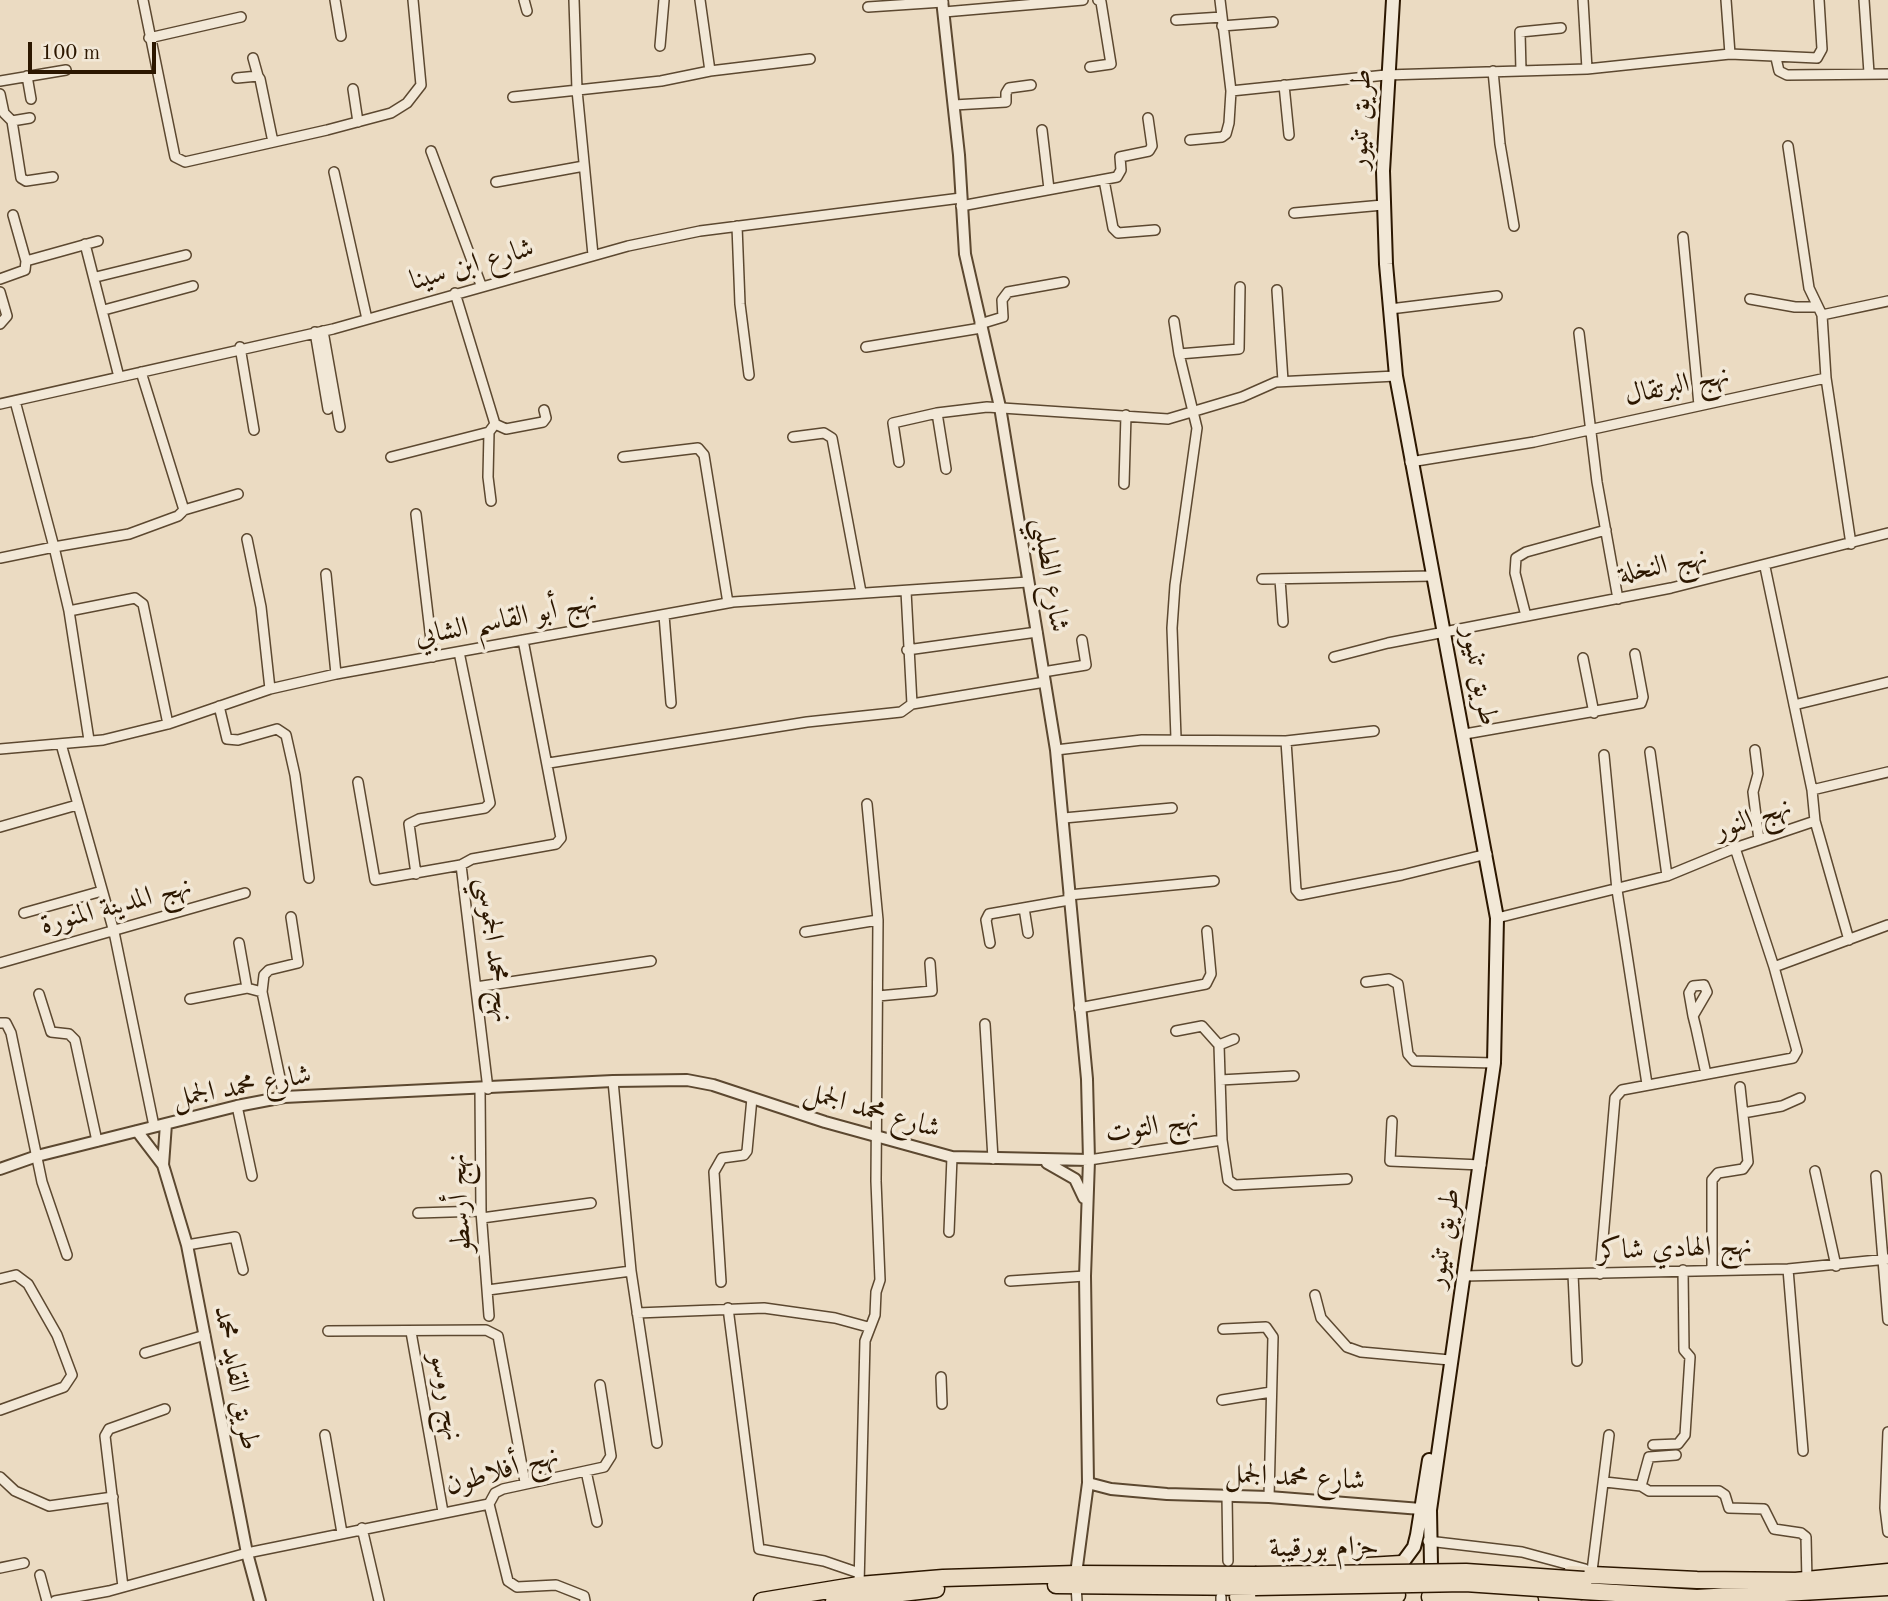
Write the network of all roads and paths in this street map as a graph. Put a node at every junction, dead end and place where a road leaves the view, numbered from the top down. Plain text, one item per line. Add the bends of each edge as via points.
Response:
1 (143, 0) edge
2 (335, 0) edge
3 (413, 0) edge
4 (524, 0) edge
5 (574, 0) edge
6 (664, 0) edge
7 (700, 0) edge
8 (1083, 0) edge
9 (1098, 0) edge
10 (1220, 0) edge
11 (1393, 0) edge
12 (1583, 0) edge
13 (1726, 0) edge
14 (1819, 0) edge
15 (1864, 0) edge
16 (943, 5) edge
17 (868, 7) dead end
18 (527, 11) dead end
19 (241, 17) dead end
20 (1176, 20) dead end
21 (1222, 22) junction
22 (1273, 22) dead end
23 (1560, 28) dead end
24 (341, 36) dead end
25 (149, 38) junction
26 (660, 46) dead end
27 (1730, 54) junction
28 (253, 58) dead end
29 (810, 58) dead end
30 (1776, 58) junction
31 (1090, 67) dead end
32 (1587, 69) junction
33 (66, 70) dead end
34 (710, 71) junction
35 (1493, 71) junction
36 (1521, 71) junction
37 (1870, 73) junction
38 (1888, 74) edge
39 (1386, 75) junction
40 (27, 76) junction
41 (258, 76) junction
42 (237, 78) dead end
43 (0, 81) edge
44 (1031, 85) dead end
45 (1284, 85) junction
46 (353, 89) dead end
47 (577, 90) junction
48 (1231, 91) junction
49 (0, 94) edge
50 (513, 97) dead end
51 (31, 99) dead end
52 (954, 105) junction
53 (30, 118) dead end
54 (1148, 118) dead end
55 (12, 121) junction
56 (358, 121) junction
57 (1042, 130) dead end
58 (1289, 135) dead end
59 (1190, 140) dead end
60 (273, 142) junction
61 (1788, 146) dead end
62 (432, 151) dead end
63 (584, 166) junction
64 (334, 172) dead end
65 (53, 177) dead end
66 (1104, 180) junction
67 (496, 182) dead end
68 (1049, 189) junction
69 (961, 202) junction
70 (1383, 205) junction
71 (1294, 213) dead end
72 (13, 215) dead end
73 (737, 226) junction
74 (1514, 226) dead end
75 (1155, 230) dead end
76 (1682, 237) dead end
77 (98, 241) dead end
78 (85, 244) junction
79 (593, 255) junction
80 (186, 256) dead end
81 (26, 261) junction
82 (96, 277) junction
83 (0, 279) edge
84 (1064, 282) dead end
85 (481, 285) junction
86 (194, 286) dead end
87 (1240, 287) dead end
88 (1276, 289) dead end
89 (0, 292) edge
90 (455, 293) junction
91 (1497, 296) dead end
92 (1750, 299) dead end
93 (1888, 301) edge
94 (1390, 309) junction
95 (104, 310) junction
96 (1819, 311) junction
97 (367, 319) junction
98 (1174, 321) dead end
99 (0, 324) edge
100 (980, 326) junction
101 (319, 331) junction
102 (1579, 333) dead end
103 (240, 347) junction
104 (866, 347) dead end
105 (1179, 354) junction
106 (141, 372) junction
107 (748, 375) dead end
108 (1396, 376) junction
109 (119, 377) junction
110 (1826, 377) junction
111 (1283, 381) junction
112 (15, 401) junction
113 (0, 404) edge
114 (1699, 405) junction
115 (1000, 407) junction
116 (328, 408) dead end
117 (544, 410) dead end
118 (1191, 411) junction
119 (937, 414) junction
120 (1126, 415) junction
121 (340, 427) dead end
122 (492, 428) junction
123 (1590, 429) junction
124 (254, 430) dead end
125 (793, 437) dead end
126 (391, 457) dead end
127 (623, 457) dead end
128 (899, 462) dead end
129 (1410, 462) junction
130 (946, 469) dead end
131 (1124, 484) dead end
132 (238, 494) dead end
133 (491, 501) dead end
134 (184, 510) junction
135 (416, 514) dead end
136 (1606, 530) junction
137 (1888, 533) edge
138 (247, 540) dead end
139 (1851, 544) junction
140 (54, 547) junction
141 (0, 558) edge
142 (1765, 566) junction
143 (326, 574) dead end
144 (1433, 576) junction
145 (1262, 579) dead end
146 (1280, 579) junction
147 (1028, 582) junction
148 (861, 592) junction
149 (906, 592) junction
150 (1618, 599) junction
151 (728, 603) junction
152 (69, 611) junction
153 (664, 615) junction
154 (1526, 616) junction
155 (1283, 622) dead end
156 (1445, 631) junction
157 (1037, 632) junction
158 (523, 640) junction
159 (1082, 640) dead end
160 (907, 650) junction
161 (459, 652) junction
162 (1635, 654) dead end
163 (433, 657) junction
164 (1334, 657) dead end
165 (1583, 658) dead end
166 (336, 674) junction
167 (1044, 677) junction
168 (1888, 682) edge
169 (270, 689) junction
170 (671, 702) dead end
171 (912, 704) junction
172 (1794, 705) junction
173 (219, 706) junction
174 (1594, 713) junction
175 (168, 724) junction
176 (1374, 731) dead end
177 (1465, 734) junction
178 (1176, 738) junction
179 (89, 740) junction
180 (1286, 741) junction
181 (61, 744) junction
182 (0, 749) edge
183 (1056, 750) junction
184 (1755, 750) dead end
185 (1650, 752) dead end
186 (1604, 755) dead end
187 (549, 763) junction
188 (1888, 772) edge
189 (358, 782) dead end
190 (1812, 790) junction
191 (867, 804) dead end
192 (77, 805) junction
193 (1172, 808) dead end
194 (1064, 818) junction
195 (1815, 821) junction
196 (0, 827) edge
197 (1759, 840) junction
198 (1735, 848) junction
199 (1487, 854) junction
200 (461, 865) junction
201 (416, 874) junction
202 (1667, 876) junction
203 (309, 878) dead end
204 (1214, 881) dead end
205 (1617, 890) junction
206 (102, 891) junction
207 (246, 894) dead end
208 (1069, 898) junction
209 (1024, 908) junction
210 (24, 913) dead end
211 (291, 917) dead end
212 (1497, 919) junction
213 (878, 920) junction
214 (1888, 925) edge
215 (1207, 931) dead end
216 (114, 932) junction
217 (805, 932) dead end
218 (1028, 933) dead end
219 (1849, 940) junction
220 (239, 943) dead end
221 (990, 943) dead end
222 (651, 961) dead end
223 (0, 963) edge
224 (930, 963) dead end
225 (1774, 967) junction
226 (1366, 982) dead end
227 (476, 987) junction
228 (247, 988) junction
229 (262, 992) junction
230 (38, 994) dead end
231 (878, 996) junction
232 (190, 999) dead end
233 (1079, 1008) junction
234 (1693, 1016) dead end
235 (0, 1023) edge
236 (985, 1024) dead end
237 (1176, 1031) dead end
238 (1234, 1039) dead end
239 (1219, 1045) junction
240 (1494, 1063) junction
241 (1706, 1074) junction
242 (1294, 1076) dead end
243 (1220, 1080) junction
244 (613, 1081) junction
245 (1647, 1084) junction
246 (1740, 1087) dead end
247 (484, 1089) junction
248 (284, 1097) junction
249 (752, 1098) junction
250 (1800, 1098) dead end
251 (237, 1106) junction
252 (1743, 1114) junction
253 (1392, 1121) dead end
254 (160, 1125) junction
255 (137, 1131) junction
256 (877, 1135) junction
257 (1222, 1140) junction
258 (97, 1141) junction
259 (37, 1156) junction
260 (951, 1157) junction
261 (993, 1159) junction
262 (1088, 1160) junction
263 (1041, 1161) junction
264 (163, 1165) junction
265 (1481, 1165) junction
266 (0, 1169) edge
267 (1815, 1171) dead end
268 (252, 1176) dead end
269 (1876, 1176) dead end
270 (1347, 1179) dead end
271 (591, 1203) dead end
272 (1087, 1208) junction
273 (418, 1213) dead end
274 (481, 1214) junction
275 (949, 1232) dead end
276 (187, 1245) junction
277 (67, 1255) dead end
278 (1886, 1260) edge
279 (1836, 1266) junction
280 (1712, 1269) junction
281 (1788, 1269) junction
282 (243, 1270) dead end
283 (1683, 1270) junction
284 (631, 1271) junction
285 (1573, 1274) junction
286 (1600, 1274) junction
287 (1085, 1276) junction
288 (1463, 1276) junction
289 (0, 1279) edge
290 (1010, 1281) dead end
291 (721, 1282) dead end
292 (488, 1290) junction
293 (1315, 1295) dead end
294 (728, 1308) junction
295 (637, 1313) junction
296 (489, 1316) dead end
297 (1888, 1320) edge
298 (869, 1325) junction
299 (1223, 1329) dead end
300 (328, 1331) dead end
301 (411, 1332) junction
302 (205, 1335) junction
303 (145, 1353) dead end
304 (1450, 1360) junction
305 (1577, 1361) dead end
306 (941, 1377) dead end
307 (600, 1385) dead end
308 (1270, 1392) junction
309 (1222, 1400) dead end
310 (942, 1404) dead end
311 (165, 1409) dead end
312 (0, 1410) edge
313 (1888, 1432) edge
314 (325, 1435) dead end
315 (1609, 1435) dead end
316 (657, 1443) dead end
317 (1653, 1445) dead end
318 (1803, 1451) dead end
319 (1676, 1455) dead end
320 (586, 1471) junction
321 (0, 1477) edge
322 (525, 1482) junction
323 (1605, 1482) junction
324 (1088, 1483) junction
325 (1641, 1486) junction
326 (1227, 1496) junction
327 (113, 1497) junction
328 (1269, 1497) junction
329 (489, 1504) junction
330 (1421, 1509) junction
331 (443, 1512) junction
332 (597, 1522) dead end
333 (362, 1528) junction
334 (342, 1532) junction
335 (1888, 1532) edge
336 (1428, 1541) junction
337 (247, 1553) junction
338 (1228, 1561) dead end
339 (24, 1563) dead end
340 (1402, 1563) junction
341 (1431, 1565) junction
342 (0, 1568) edge
343 (1888, 1572) edge
344 (40, 1575) dead end
345 (859, 1579) junction
346 (1587, 1579) junction
347 (1807, 1586) junction
348 (123, 1587) junction
349 (1076, 1587) edge
350 (1888, 1587) edge
351 (1850, 1595) edge
352 (110, 1596) edge
353 (1221, 1599) edge
354 (1400, 1599) edge
355 (1428, 1599) edge
356 (47, 1601) edge
357 (55, 1601) edge
358 (260, 1601) edge
359 (379, 1601) edge
360 (585, 1601) edge
361 (762, 1601) edge
362 (834, 1601) edge
363 (1530, 1601) edge
364 (1746, 1601) edge

1 - 25 street
2 - 24 street
3 - 56 street via 421,85 407,103 391,113
4 - 18 street
5 - 47 street
6 - 26 street
7 - 34 street
8 - 16 street
9 - 31 street via 1111,64
10 - 21 street
11 - 39 main road, طريق تنيور
12 - 32 street
13 - 27 street
14 - 30 street via 1820,56
15 - 37 street
16 - 17 street
16 - 52 street, شارع الطبلبي
19 - 25 street
20 - 21 street
21 - 22 street
21 - 48 street
23 - 36 street via 1520,32
25 - 60 street via 175,157 185,162
27 - 30 street
27 - 32 street
28 - 41 street
29 - 34 street
30 - 37 street via 1779,71 1787,75
32 - 36 street
33 - 40 street
34 - 47 street
35 - 36 street
35 - 39 street
35 - 74 street
37 - 38 street
39 - 45 street
39 - 70 main road, طريق تنيور
40 - 43 street
40 - 51 street
41 - 42 street
41 - 60 street
44 - 52 street via 1010,88 1006,102
45 - 48 street
45 - 58 street
46 - 56 street
47 - 50 street
47 - 63 street
48 - 59 street via 1226,134
49 - 55 street via 4,113
52 - 69 street, شارع الطبلبي
53 - 55 street
54 - 66 street via 1149,151 1120,157 1117,177
55 - 65 street via 21,178
56 - 60 street
57 - 68 street
61 - 96 street via 1809,288
62 - 85 street
63 - 67 street
63 - 79 street
64 - 97 street
66 - 68 street, شارع ابن سينا
66 - 75 street via 1113,228 1118,233
68 - 69 street, شارع ابن سينا
69 - 73 street, شارع ابن سينا
69 - 100 street, شارع الطبلبي via 965,254
70 - 71 street
70 - 94 main road, طريق تنيور
72 - 81 street
73 - 79 street, شارع ابن سينا
73 - 107 street
76 - 114 street
77 - 78 street
78 - 81 street
78 - 82 street
79 - 85 street, شارع ابن سينا
80 - 82 street
81 - 83 street via 25,270
82 - 95 street
84 - 100 street via 1008,292 1002,300 1003,317
85 - 90 street, شارع ابن سينا
86 - 95 street
87 - 105 street via 1240,349
88 - 111 street
89 - 99 street via 7,316
90 - 97 street, شارع ابن سينا
90 - 122 street
91 - 94 street
92 - 96 street
93 - 96 street
94 - 108 main road, طريق تنيور
95 - 109 street
96 - 110 street
97 - 101 street, شارع ابن سينا
98 - 105 street
100 - 104 street
100 - 115 street, شارع الطبلبي
101 - 103 street, شارع ابن سينا
101 - 116 street
101 - 121 street
102 - 123 street
103 - 106 street, شارع ابن سينا
103 - 124 street
105 - 118 street
106 - 109 street, شارع ابن سينا
106 - 134 street
108 - 111 street
108 - 129 main road, طريق تنيور
109 - 112 street, شارع ابن سينا
110 - 114 street, نهج البرتقال
110 - 139 street
111 - 118 street
112 - 113 street, شارع ابن سينا
112 - 140 street
114 - 123 street, نهج البرتقال
115 - 119 street
115 - 120 street
115 - 147 street, شارع الطبلبي
117 - 122 street via 543,422
118 - 120 street via 1168,419
118 - 178 street via 1197,440 1174,585 1172,628
119 - 128 street via 893,423
119 - 130 street
120 - 131 street
122 - 126 street
122 - 133 street
123 - 129 street, نهج البرتقال
123 - 136 street
125 - 148 street via 824,433 832,438
127 - 151 street via 698,448 704,455
129 - 144 main road, طريق تنيور
132 - 134 street
134 - 140 street via 129,534
135 - 163 street
136 - 150 street
136 - 154 street via 1516,558
137 - 139 street, نهج النخلة
138 - 169 street via 261,607
139 - 142 street, نهج النخلة
140 - 141 street
140 - 152 street
142 - 150 street, نهج النخلة
142 - 172 street, نهج النور
143 - 166 street
144 - 146 street
144 - 156 main road, طريق تنيور
145 - 146 street
146 - 155 street
147 - 149 street, نهج أبو القاسم الشابي
147 - 157 street, شارع الطبلبي
148 - 149 street, نهج أبو القاسم الشابي
148 - 151 street, نهج أبو القاسم الشابي
149 - 160 street
150 - 154 street, نهج النخلة
151 - 153 street, نهج أبو القاسم الشابي
152 - 175 street via 135,598 143,604
152 - 179 street
153 - 158 street, نهج أبو القاسم الشابي
153 - 170 street
154 - 156 street, نهج النخلة
156 - 164 street, نهج النخلة
156 - 177 main road, طريق تنيور
157 - 160 street
157 - 167 street, شارع الطبلبي
158 - 161 street, نهج أبو القاسم الشابي
158 - 187 street
159 - 167 street via 1086,665
160 - 171 street
161 - 163 street, نهج أبو القاسم الشابي
161 - 201 street via 490,803 485,808 409,824
162 - 174 street via 1641,703
163 - 166 street, نهج أبو القاسم الشابي
165 - 174 street
166 - 169 street, نهج أبو القاسم الشابي
167 - 171 street
167 - 183 street, شارع الطبلبي
168 - 172 street
169 - 173 street, نهج أبو القاسم الشابي
171 - 187 street via 901,712 807,722
172 - 190 street, نهج النور
173 - 175 street, نهج أبو القاسم الشابي
173 - 203 street via 227,739 278,729 286,735
174 - 177 street
175 - 179 street, نهج أبو القاسم الشابي
176 - 180 street
177 - 199 main road, طريق تنيور
178 - 180 street
178 - 183 street
179 - 181 street, نهج أبو القاسم الشابي
180 - 199 street via 1296,890 1300,895
181 - 182 street, نهج أبو القاسم الشابي
181 - 192 street
183 - 194 street, شارع الطبلبي
184 - 197 street via 1758,774 1753,793
185 - 202 street
186 - 205 street
187 - 200 street via 561,838 555,844
188 - 190 street
189 - 201 street, نهج محمد الجموسي via 372,878 379,881
190 - 195 street, نهج النور
191 - 213 street
192 - 196 street
192 - 206 street
193 - 194 street
194 - 208 street, شارع الطبلبي
195 - 197 street, نهج النور
195 - 219 street
197 - 198 street, نهج النور
198 - 202 street, نهج النور
198 - 225 street
199 - 212 main road, طريق تنيور
200 - 201 street, نهج محمد الجموسي
200 - 227 street, نهج محمد الجموسي
202 - 205 street, نهج النور
204 - 208 street
205 - 212 street, نهج النور
205 - 245 street
206 - 210 street
206 - 216 street
207 - 216 street, نهج المدينة المنورة
208 - 209 street
208 - 233 street, شارع الطبلبي
209 - 218 street
209 - 221 street via 989,914
211 - 229 street via 298,963 269,970
212 - 240 main road, طريق تنيور
213 - 217 street
213 - 231 street
214 - 219 street
215 - 233 street via 1211,974 1206,984
216 - 223 street, نهج المدينة المنورة
216 - 254 street
219 - 225 street
220 - 228 street
222 - 227 street
224 - 231 street via 932,992
225 - 241 street via 1797,1051 1793,1058
226 - 240 street via 1389,979 1398,984 1408,1054 1415,1061
227 - 247 street, نهج محمد الجموسي
228 - 229 street
228 - 232 street
229 - 248 street
230 - 258 street via 51,1032 69,1034 75,1040
231 - 256 street
233 - 262 street, شارع الطبلبي via 1087,1079
234 - 241 street
235 - 259 street via 6,1023 11,1033
236 - 261 street
237 - 239 street via 1202,1026
238 - 239 street
239 - 243 street, نهج التوت
240 - 265 main road, طريق تنيور
241 - 245 street
242 - 243 street
243 - 257 street, نهج التوت
244 - 247 street, شارع محمد الجمل
244 - 249 street, شارع محمد الجمل via 687,1080
244 - 284 street
245 - 286 street via 1622,1090 1615,1098
246 - 252 street
247 - 248 street, شارع محمد الجمل
247 - 274 street, نهج أرسطو
248 - 251 street, شارع محمد الجمل
249 - 256 street, شارع محمد الجمل
249 - 291 street via 747,1151 722,1158 714,1172
250 - 252 street via 1782,1107
251 - 254 street, شارع محمد الجمل
251 - 268 street
252 - 280 street via 1748,1162 1743,1169 1718,1172 1712,1180
253 - 265 street via 1390,1161
254 - 255 street, شارع محمد الجمل
254 - 264 street, طريق القايد محمد
255 - 258 street, شارع محمد الجمل
255 - 264 street, طريق القايد محمد
256 - 260 street, شارع محمد الجمل
256 - 298 street via 879,1281
257 - 262 street, نهج التوت
257 - 270 street, نهج التوت via 1228,1180 1235,1185
258 - 259 street, شارع محمد الجمل
259 - 266 street, شارع محمد الجمل
259 - 277 street
260 - 261 street, شارع محمد الجمل
260 - 275 street
261 - 263 street, شارع محمد الجمل
262 - 263 street, شارع محمد الجمل
262 - 272 street
263 - 272 street via 1075,1179
264 - 276 street, طريق القايد محمد
265 - 288 main road, طريق تنيور
267 - 279 street
269 - 278 street
271 - 274 street
272 - 287 street
273 - 274 street
274 - 292 street, نهج أرسطو
276 - 282 street via 235,1237
276 - 302 street, طريق القايد محمد
278 - 279 street, نهج الهادي شاكر
278 - 297 street
279 - 281 street, نهج الهادي شاكر
280 - 281 street, نهج الهادي شاكر
280 - 283 street, نهج الهادي شاكر
281 - 318 street
283 - 286 street, نهج الهادي شاكر
283 - 317 street via 1684,1350 1690,1357 1685,1435 1678,1444
284 - 292 street
284 - 295 street
285 - 286 street, نهج الهادي شاكر
285 - 288 street, نهج الهادي شاكر
285 - 305 street
287 - 290 street
287 - 324 street
288 - 304 main road, طريق تنيور
289 - 312 street via 16,1275 28,1284 57,1335 72,1375 64,1387
292 - 296 street, نهج أرسطو
293 - 304 street via 1321,1318 1348,1347
294 - 295 street
294 - 298 street via 800,1312
294 - 345 street via 759,1549 824,1561
295 - 316 street
298 - 345 street via 864,1348
299 - 308 street via 1266,1327 1273,1337
300 - 301 street
301 - 322 street via 486,1330 498,1336
301 - 331 street, نهج روسو
302 - 303 street
302 - 337 street, طريق القايد محمد
304 - 330 main road, طريق تنيور
304 - 336 main road, طريق تنيور
306 - 310 street
307 - 320 street, نهج أفلاطون via 611,1456 604,1467
308 - 309 street
308 - 328 street
311 - 327 street via 107,1432 104,1441
313 - 335 street
314 - 334 street
315 - 323 street
319 - 325 street via 1649,1457
320 - 322 street, نهج أفلاطون
320 - 332 street
321 - 327 street via 15,1491 50,1506
322 - 329 street, نهج أفلاطون via 495,1493
323 - 325 street
323 - 346 street
324 - 326 street, شارع محمد الجمل via 1111,1489
324 - 349 street
325 - 347 street via 1649,1492 1719,1491 1728,1508 1764,1509 1774,1530 1806,1537
326 - 328 street, شارع محمد الجمل
326 - 338 street
327 - 348 street
328 - 330 street, شارع محمد الجمل
329 - 331 street, نهج أفلاطون
329 - 360 street via 508,1581 517,1587 556,1585 584,1596
330 - 340 main road, طريق تنيور via 1414,1547
331 - 333 street, نهج أفلاطون
333 - 334 street, نهج أفلاطون
333 - 359 street
334 - 337 street, نهج أفلاطون
336 - 341 main road, طريق تنيور
336 - 346 street via 1522,1552
337 - 348 street, نهج أفلاطون
337 - 358 street, طريق القايد محمد
339 - 342 street
340 - 341 main road via 1418,1559
340 - 349 highway via 1116,1567
340 - 354 main road, طريق تنيور via 1392,1581
341 - 346 highway
341 - 355 main road, طريق تنيور via 1437,1585
343 - 347 highway, حزام بورقيبة
344 - 356 street
345 - 349 highway, حزام بورقيبة via 956,1577
345 - 361 highway, حزام بورقيبة
346 - 347 highway, حزام بورقيبة via 1697,1598
346 - 349 highway, حزام بورقيبة, bridge
347 - 351 highway, حزام بورقيبة
347 - 364 highway
348 - 352 street, نهج أفلاطون
349 - 353 highway
349 - 362 highway, حزام بورقيبة via 945,1588
350 - 351 highway, حزام بورقيبة
352 - 357 street, نهج أفلاطون
353 - 354 highway
355 - 363 highway

